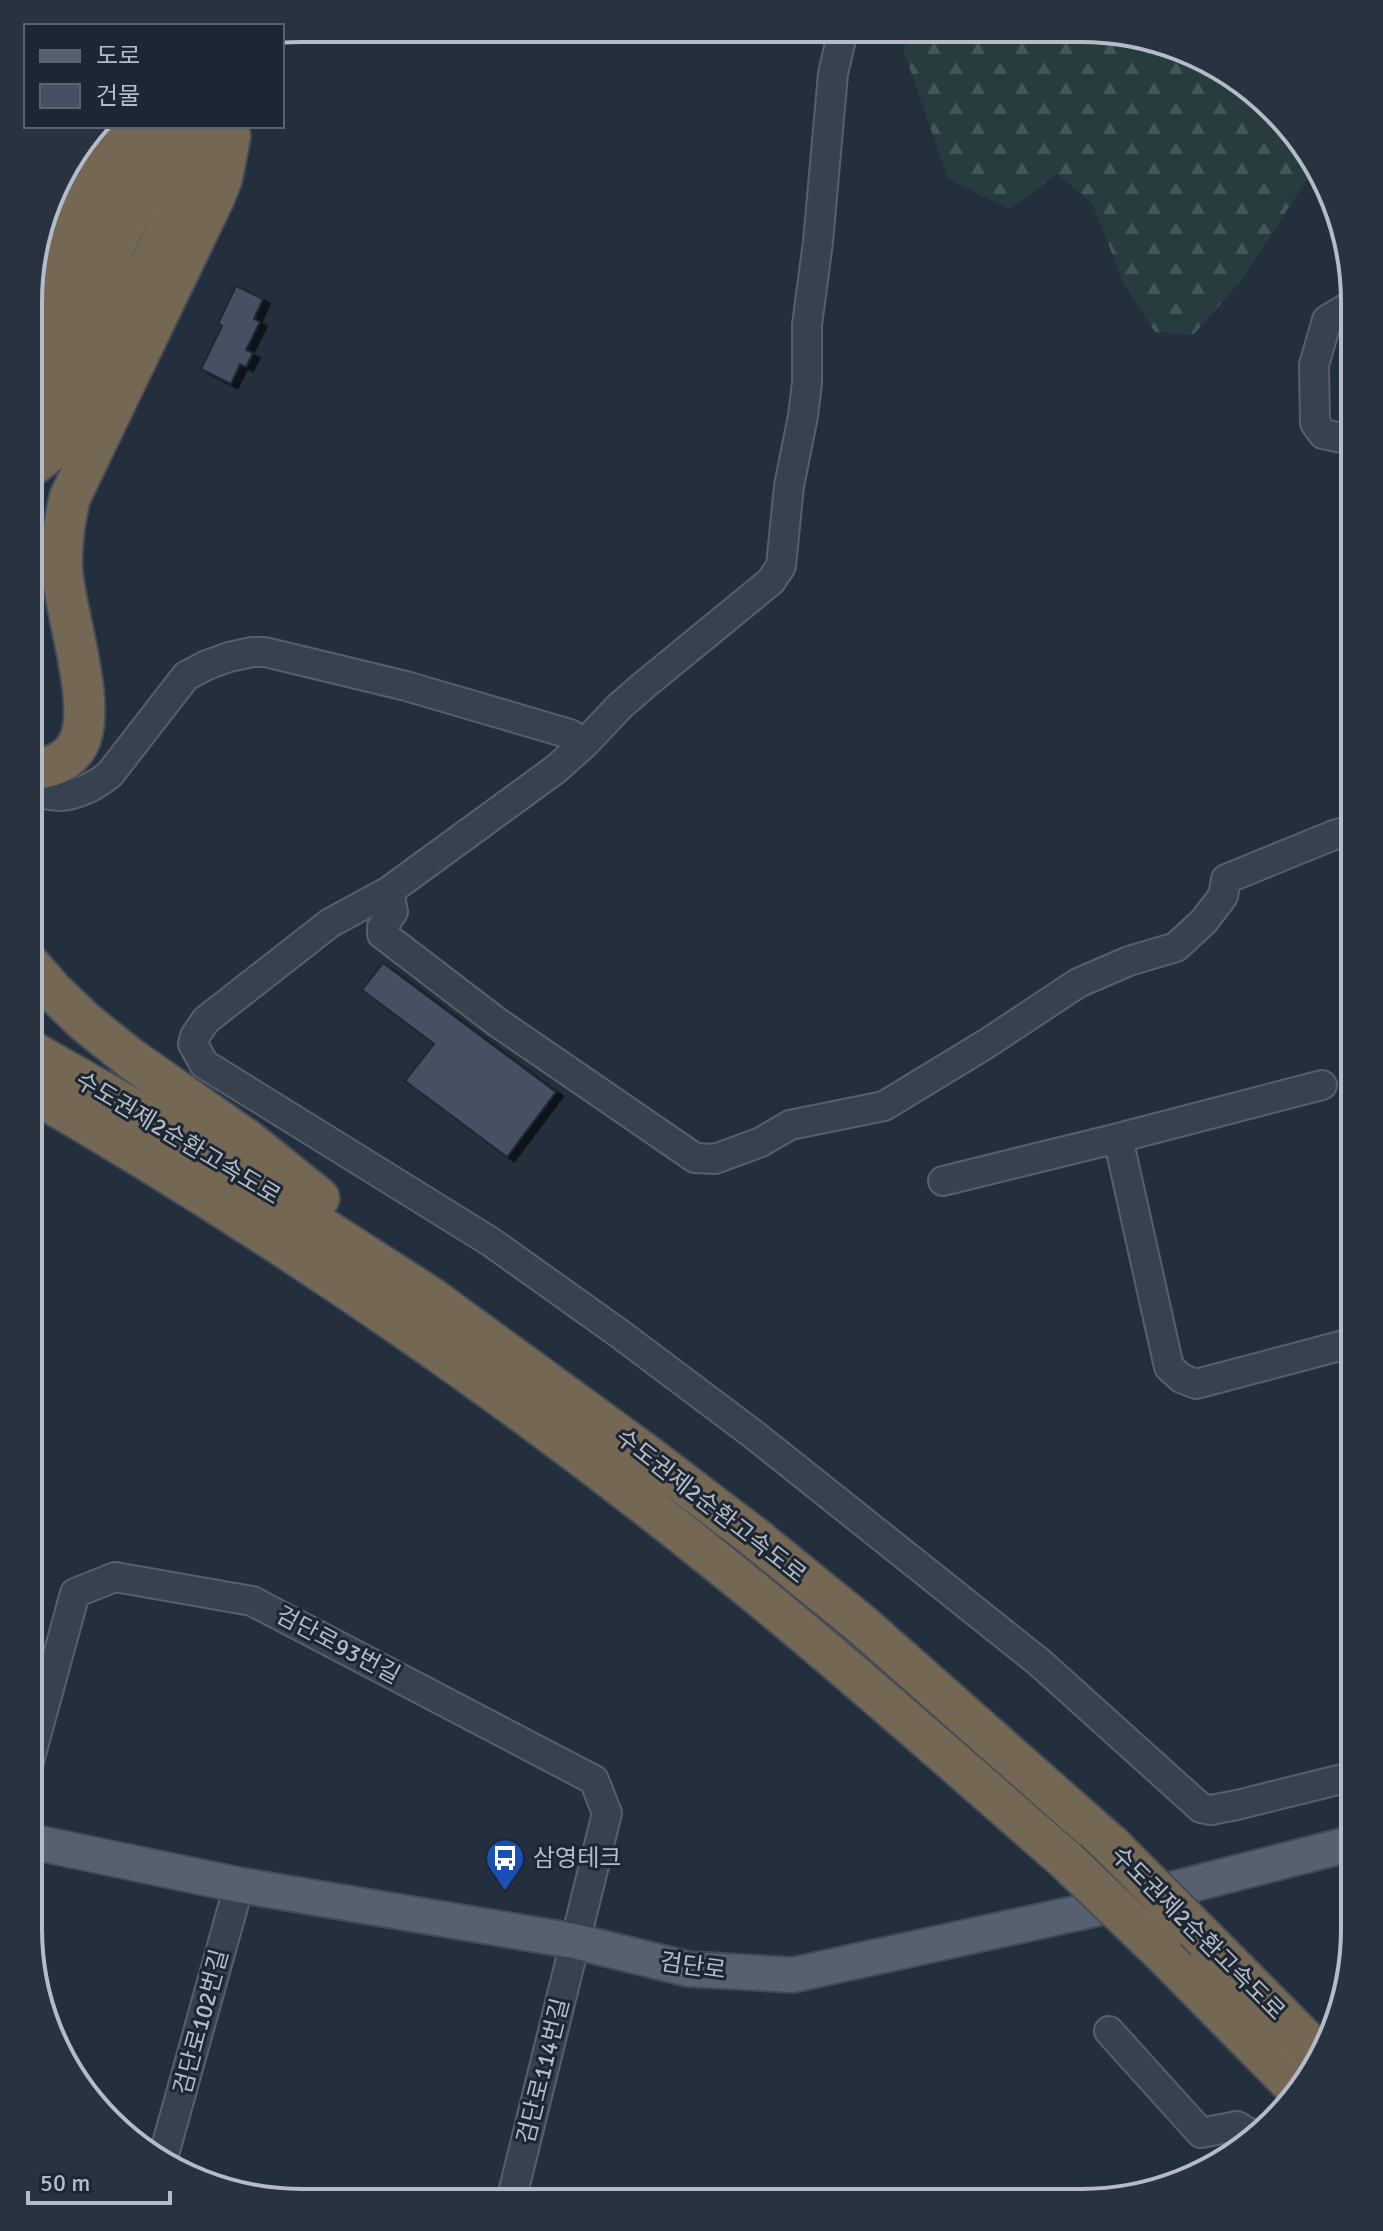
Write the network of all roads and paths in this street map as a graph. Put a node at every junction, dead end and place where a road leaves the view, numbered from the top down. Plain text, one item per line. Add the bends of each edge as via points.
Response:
1 (840, 42) edge
2 (122, 128) edge
3 (137, 128) edge
4 (158, 128) edge
5 (172, 128) edge
6 (189, 128) edge
7 (220, 129) edge
8 (98, 142) edge
9 (52, 231) edge
10 (42, 306) edge
11 (42, 310) edge
12 (1341, 312) edge
13 (42, 360) edge
14 (42, 396) edge
15 (42, 415) edge
16 (42, 430) edge
17 (1341, 438) edge
18 (42, 446) edge
19 (42, 458) edge
20 (584, 744) junction
21 (42, 769) edge
22 (42, 793) edge
23 (1341, 833) edge
24 (389, 891) junction
25 (42, 979) edge
26 (42, 1057) edge
27 (1322, 1085) dead end
28 (42, 1098) edge
29 (1118, 1138) junction
30 (943, 1181) dead end
31 (430, 1297) junction
32 (1340, 1346) edge
33 (42, 1714) edge
34 (1340, 1779) edge
35 (1340, 1843) edge
36 (42, 1844) edge
37 (239, 1885) junction
38 (574, 1941) junction
39 (1109, 2031) dead end
40 (1312, 2047) edge
41 (1291, 2082) edge
42 (1244, 2130) edge
43 (165, 2149) edge
44 (514, 2189) edge

1 - 20 lane via 807,325 807,383 781,566 771,581 620,706
2 - 10 highway
3 - 11 highway
4 - 13 highway
5 - 14 highway
6 - 15 highway
7 - 16 highway via 65,403
7 - 18 highway via 80,410
7 - 19 highway via 92,419
7 - 21 highway via 222,178 214,198 70,497 62,528 62,571 85,712 78,746 65,760
8 - 9 highway
12 - 17 lane via 1327,320 1314,365 1315,423 1323,434
20 - 22 lane via 570,734 406,686 252,652 186,676 96,786 58,797
20 - 24 lane
23 - 24 lane via 1226,879 1223,896 1176,947 1078,983 884,1106 790,1125 715,1159 695,1158 497,1022 382,934 393,912
24 - 34 lane via 330,923 206,1020 193,1044 204,1064 491,1242 620,1334 1027,1652 1201,1808 1237,1805
25 - 31 highway via 85,1022 247,1140
26 - 31 highway, 수도권제2순환고속도로 via 173,1132
27 - 29 lane
28 - 41 highway, 수도권제2순환고속도로, bridge via 328,1275 717,1561 1066,1860
29 - 30 lane
29 - 32 lane via 1169,1367 1196,1384
31 - 40 highway, 수도권제2순환고속도로, bridge via 754,1537 861,1624 1112,1846
33 - 38 lane, 검단로93번길 via 75,1593 115,1577 252,1601 594,1780 607,1813
35 - 38 main road, 검단로 via 1091,1910 793,1975 688,1969
36 - 37 main road, 검단로
37 - 38 main road, 검단로
37 - 43 lane, 검단로102번길
38 - 44 lane, 검단로114번길
39 - 42 lane via 1201,2133 1237,2126

